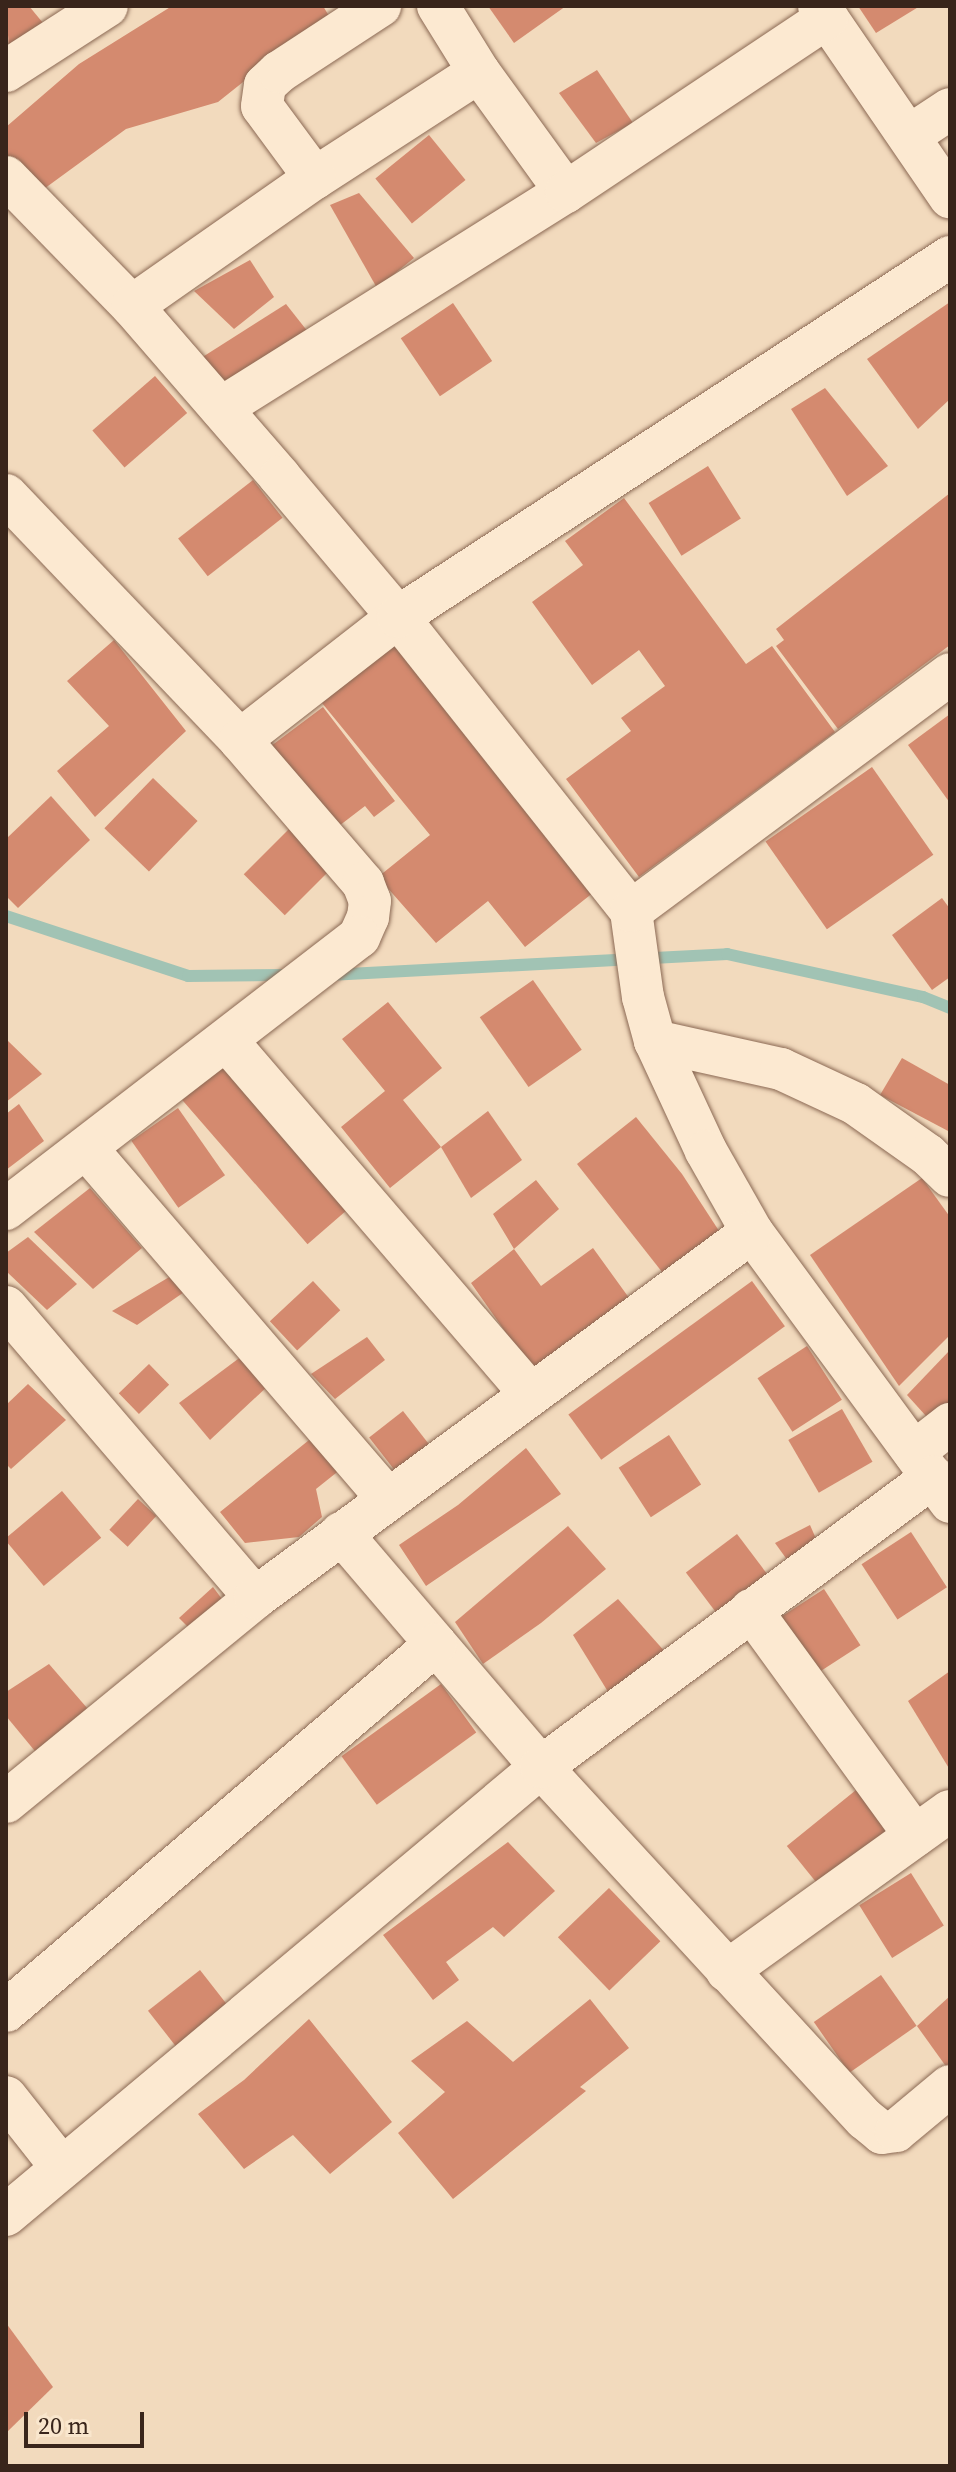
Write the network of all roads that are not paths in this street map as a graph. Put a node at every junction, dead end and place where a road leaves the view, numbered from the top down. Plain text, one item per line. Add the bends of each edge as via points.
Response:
1 (107, 6) edge
2 (380, 6) edge
3 (438, 6) edge
4 (823, 12) edge
5 (6, 71) edge
6 (479, 72) junction
7 (950, 109) edge
8 (909, 136) junction
9 (6, 177) edge
10 (315, 178) junction
11 (566, 192) junction
12 (950, 197) edge
13 (950, 257) edge
14 (132, 306) junction
15 (221, 408) junction
16 (6, 495) edge
17 (398, 617) junction
18 (950, 674) edge
19 (240, 740) junction
20 (635, 942) junction
21 (227, 1041) junction
22 (655, 1041) junction
23 (86, 1148) junction
24 (950, 1176) edge
25 (6, 1209) edge
26 (752, 1232) junction
27 (6, 1307) edge
28 (531, 1394) junction
29 (950, 1424) edge
30 (932, 1477) edge
31 (387, 1498) junction
32 (341, 1533) junction
33 (255, 1598) junction
34 (751, 1610) junction
35 (436, 1644) junction
36 (541, 1767) junction
37 (6, 1802) edge
38 (950, 1811) edge
39 (915, 1836) junction
40 (727, 1971) junction
41 (6, 2011) edge
42 (950, 2086) edge
43 (6, 2097) edge
44 (62, 2168) junction
45 (6, 2215) edge

1 - 5 street
2 - 10 street via 265,85 262,106
3 - 6 street
4 - 8 street
4 - 11 street
6 - 10 street
6 - 11 street
7 - 8 street
8 - 12 street
9 - 14 street
10 - 14 street
11 - 15 street
13 - 17 street
14 - 15 street
15 - 17 street
16 - 19 street
17 - 19 street
17 - 20 street
18 - 20 street
19 - 21 street via 363,883 370,901 359,937
20 - 22 street
21 - 23 street
21 - 28 street
22 - 24 street via 781,1069 856,1104
22 - 26 street via 706,1151
23 - 25 street
23 - 31 street
26 - 28 street
26 - 30 street
27 - 33 street
28 - 31 street
29 - 30 street
30 - 34 street
31 - 32 street
32 - 33 street
32 - 35 street
33 - 37 street
34 - 36 street
34 - 39 street
35 - 36 street
35 - 41 street
36 - 40 street
36 - 44 street
38 - 39 street
39 - 40 street
40 - 42 street via 882,2133 907,2124
43 - 44 street
44 - 45 street

